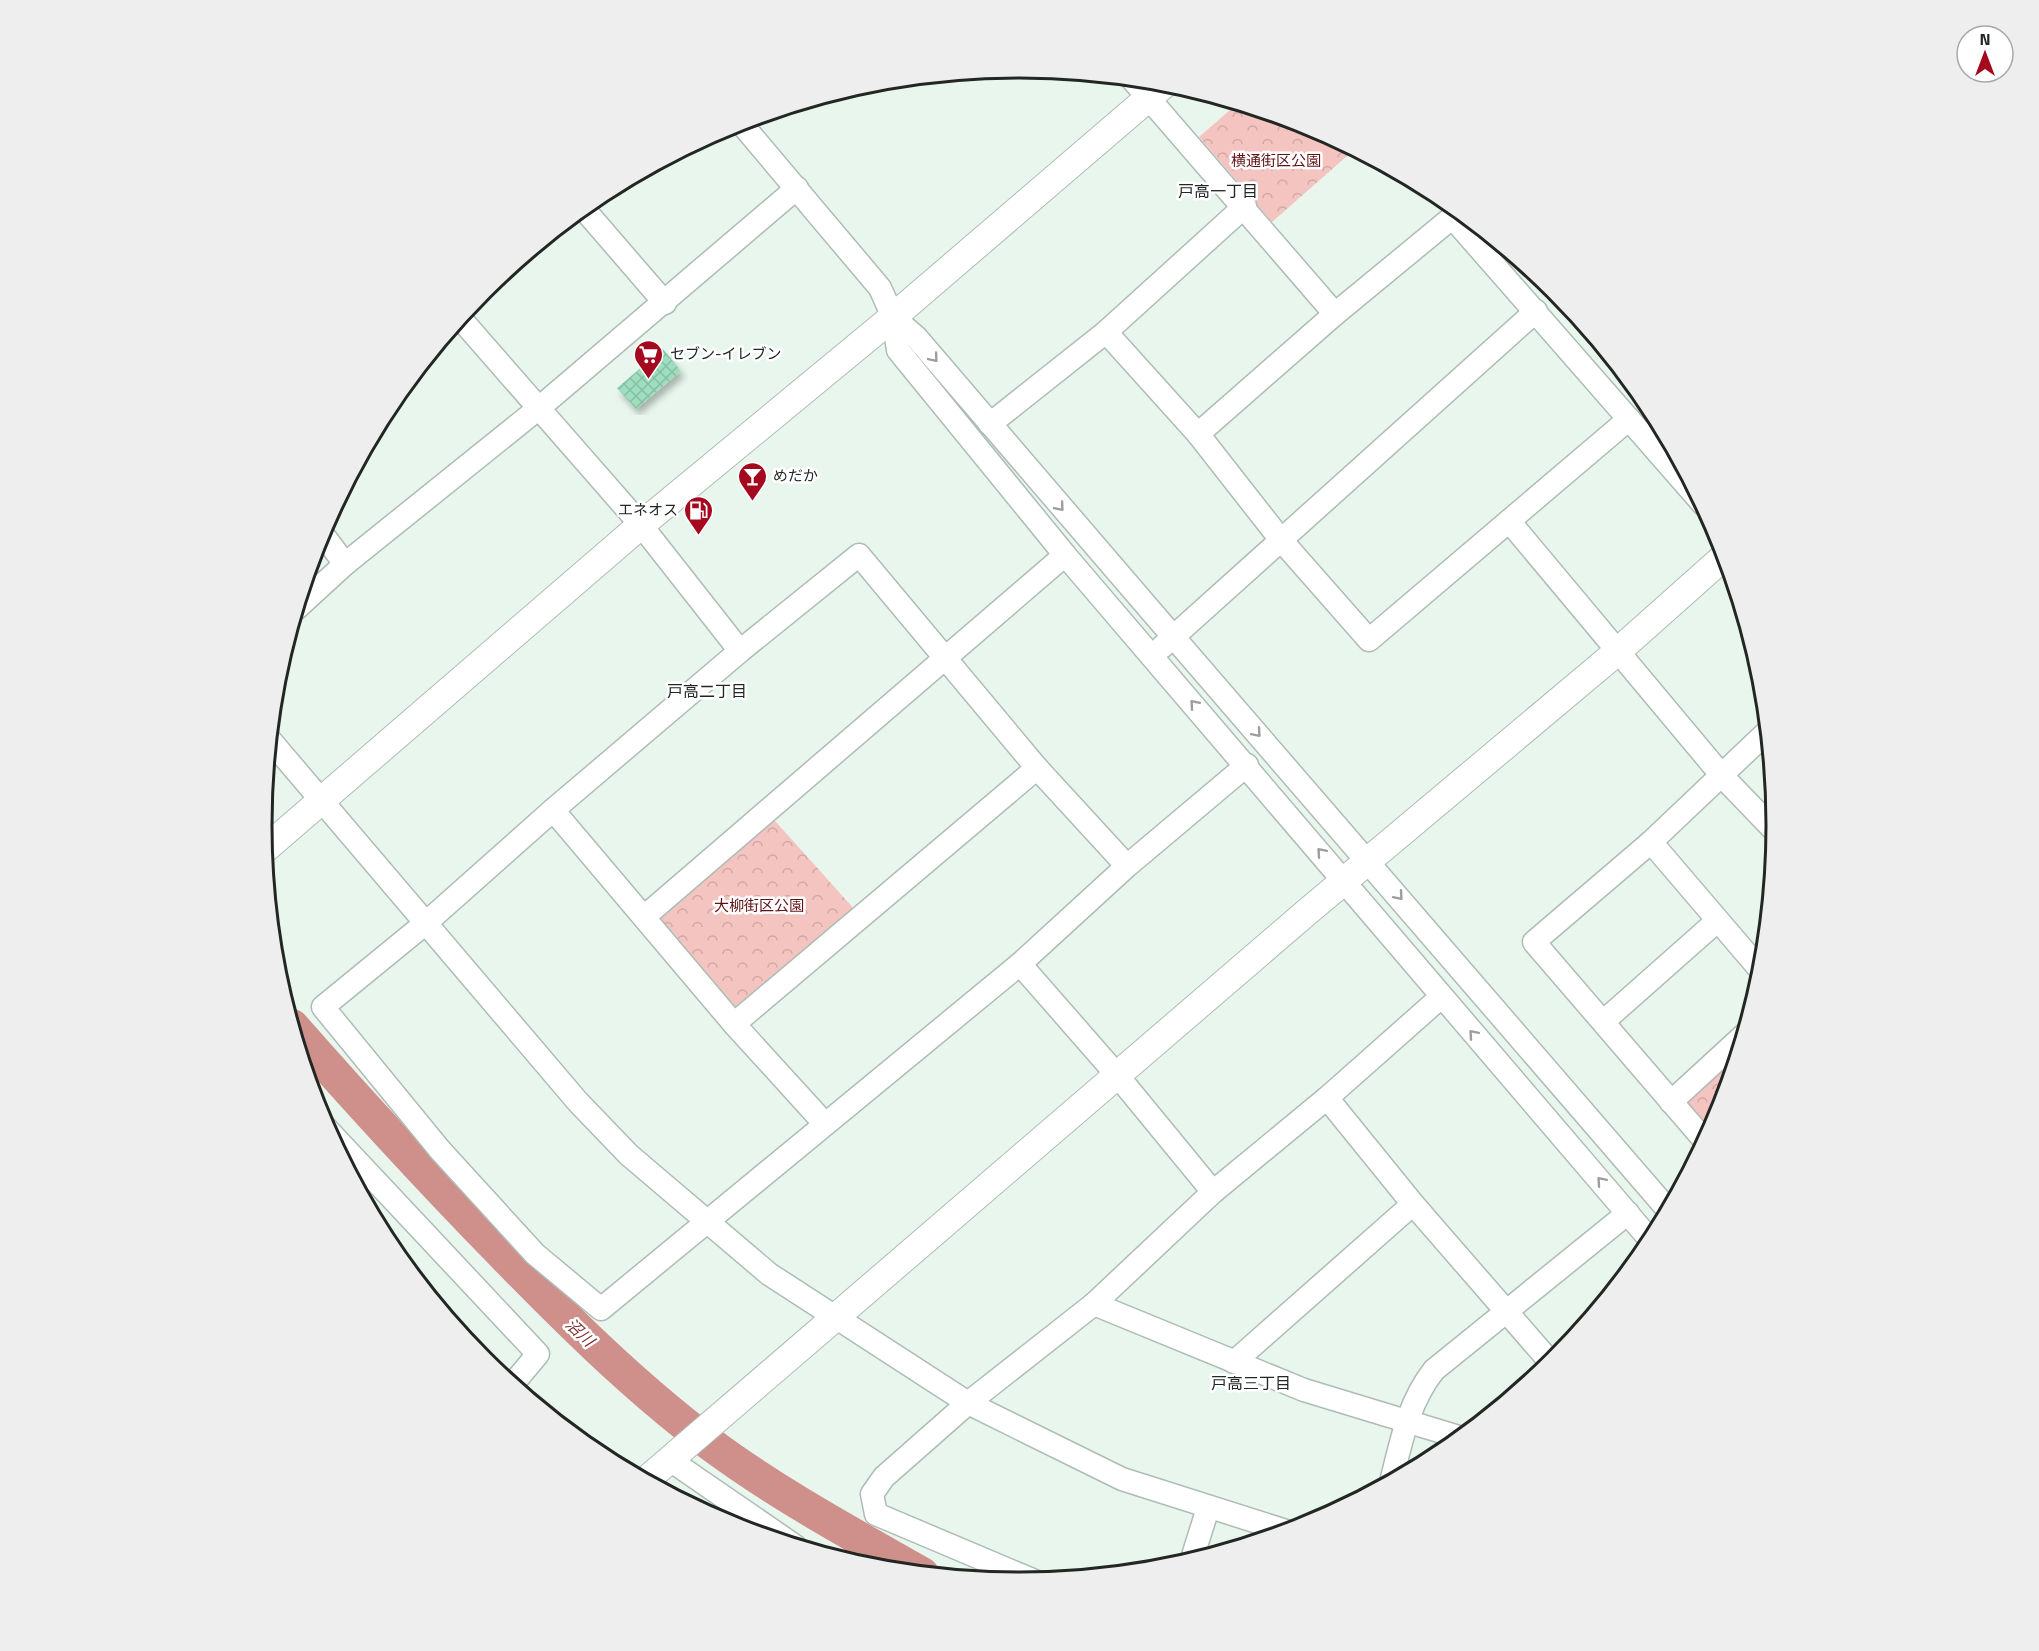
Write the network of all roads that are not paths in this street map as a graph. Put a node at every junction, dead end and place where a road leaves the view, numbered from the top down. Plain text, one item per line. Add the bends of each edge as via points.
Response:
1 (1146, 89) edge
2 (1152, 90) edge
3 (747, 130) edge
4 (797, 188) junction
5 (1245, 206) junction
6 (589, 215) edge
7 (1453, 217) edge
8 (1465, 225) edge
9 (665, 303) junction
10 (1536, 311) junction
11 (1335, 314) junction
12 (893, 317) junction
13 (465, 324) edge
14 (1106, 332) junction
15 (539, 408) junction
16 (1629, 419) junction
17 (990, 424) junction
18 (1198, 434) junction
19 (1682, 480) edge
20 (1509, 521) junction
21 (641, 525) junction
22 (1281, 540) junction
23 (328, 541) edge
24 (1065, 555) junction
25 (1718, 562) edge
26 (345, 564) junction
27 (308, 598) edge
28 (1172, 637) junction
29 (740, 651) junction
30 (1617, 652) junction
31 (1152, 656) junction
32 (945, 658) junction
33 (1762, 737) edge
34 (276, 748) edge
35 (1247, 765) junction
36 (1037, 768) junction
37 (1722, 777) junction
38 (322, 801) junction
39 (553, 810) junction
40 (1767, 816) edge
41 (1651, 842) junction
42 (273, 843) edge
43 (1369, 860) junction
44 (1127, 866) junction
45 (1345, 880) junction
46 (644, 917) junction
47 (1717, 921) junction
48 (427, 922) junction
49 (1754, 963) edge
50 (1020, 964) junction
51 (1441, 997) junction
52 (1604, 1021) junction
53 (734, 1024) junction
54 (1734, 1044) edge
55 (1117, 1075) junction
56 (1327, 1098) junction
57 (1671, 1102) junction
58 (825, 1124) junction
59 (1700, 1135) edge
60 (346, 1149) edge
61 (1213, 1192) junction
62 (1413, 1204) junction
63 (1664, 1205) edge
64 (1628, 1213) junction
65 (706, 1221) junction
66 (1645, 1234) edge
67 (1094, 1305) junction
68 (1506, 1310) junction
69 (833, 1318) junction
70 (1545, 1356) edge
71 (1234, 1362) junction
72 (517, 1379) edge
73 (968, 1403) junction
74 (1407, 1422) junction
75 (1452, 1435) edge
76 (670, 1460) junction
77 (1393, 1473) edge
78 (651, 1476) edge
79 (1208, 1508) junction
80 (753, 1523) edge
81 (1274, 1528) edge
82 (1194, 1552) edge
83 (1015, 1573) edge

1 - 12 street
2 - 5 street
3 - 4 street
4 - 9 street
4 - 12 street via 880,288
5 - 11 street
5 - 14 street
6 - 9 street
7 - 11 street
8 - 10 street
9 - 15 street
10 - 16 street
10 - 22 street
11 - 18 street
12 -> 17 street via 916,337
12 - 21 street
12 - 24 street via 898,350
13 - 15 street
14 - 17 street
14 - 18 street
15 - 21 street
15 - 26 street
16 - 19 street
16 - 20 street
17 -> 28 street
18 - 22 street
20 - 22 street via 1369,639
20 - 30 street
21 - 29 street
21 - 38 street
22 - 28 street
23 - 26 street
24 - 31 street
24 - 32 street
25 - 30 street
26 - 27 street
28 - 31 street
28 -> 43 street
29 - 32 street via 859,555
29 - 39 street
30 - 37 street
30 - 43 street
35 -> 31 street
32 - 36 street
32 - 46 street
33 - 37 street
34 - 38 street
35 - 44 street
45 -> 35 street
36 - 44 street
36 - 53 street
37 - 40 street
37 - 41 street
38 - 42 street
38 - 48 street
39 - 46 street
39 - 48 street
41 - 47 street
41 - 52 street via 1534,942
43 - 45 street
43 -> 63 street
44 - 50 street
45 - 51 street
45 - 55 street
46 - 53 street
47 - 49 street
47 - 52 street
48 - 65 street via 578,1102 629,1155
48 - 65 street via 323,1007 440,1150 536,1254 601,1309
50 - 55 street
50 - 58 street
51 - 56 street
64 -> 51 street
52 - 57 street
53 - 58 street
54 - 57 street
55 - 61 street
55 - 69 street
56 - 61 street
56 - 62 street
57 - 59 street
58 - 65 street
60 - 72 street via 538,1354
61 - 67 street
62 - 68 street
62 - 71 street
64 - 66 street
64 - 68 street
65 - 69 street via 769,1274
67 - 71 street
67 - 73 street
68 - 70 street
68 - 74 street via 1434,1370 1420,1388
69 - 73 street
69 - 76 street
71 - 74 street via 1304,1390
73 - 79 street via 1122,1479
73 - 83 street via 884,1477 872,1494 876,1514
74 - 75 street
74 - 77 street
76 - 78 street
76 - 80 street
79 - 81 street
79 - 82 street

